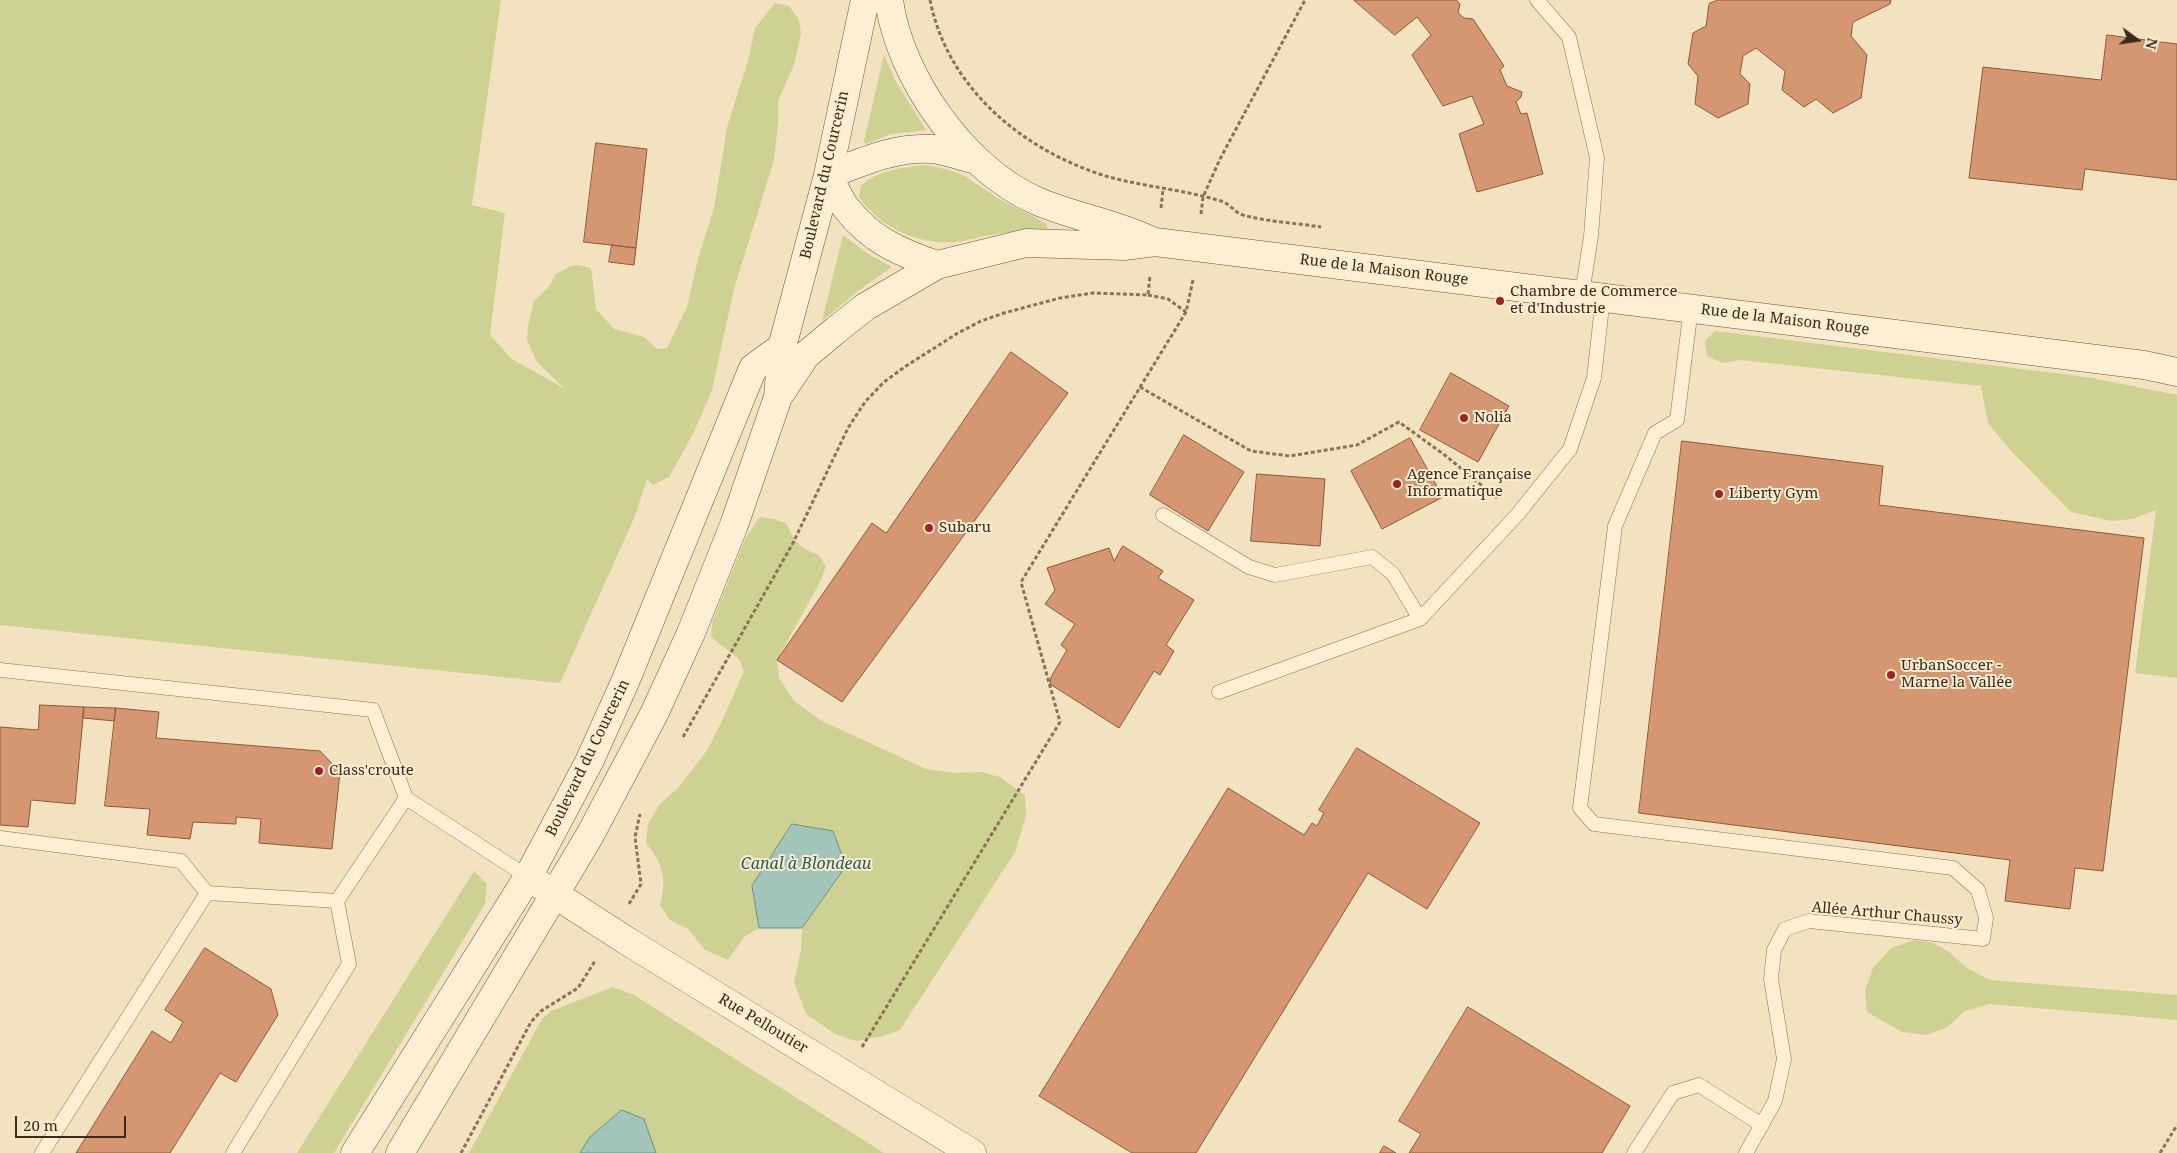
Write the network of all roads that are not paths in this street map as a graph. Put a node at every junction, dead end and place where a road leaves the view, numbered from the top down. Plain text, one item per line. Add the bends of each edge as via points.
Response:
1 (871, 0) edge
2 (1537, 0) edge
3 (973, 159) junction
4 (828, 176) junction
5 (1155, 242) junction
6 (937, 265) junction
7 (1593, 296) junction
8 (1691, 308) junction
9 (782, 347) junction
10 (2177, 372) edge
11 (778, 397) junction
12 (1163, 515) dead end
13 (1420, 618) junction
14 (0, 670) edge
15 (1219, 692) dead end
16 (406, 798) junction
17 (0, 838) edge
18 (528, 877) junction
19 (207, 893) junction
20 (555, 895) junction
21 (337, 901) junction
22 (1762, 1125) junction
23 (42, 1153) edge
24 (233, 1153) edge
25 (356, 1153) edge
26 (400, 1153) edge
27 (972, 1153) edge
28 (1634, 1153) edge
29 (1746, 1153) edge

1 - 3 street via 891,15 902,49 922,90 943,124
1 - 4 street, Boulevard du Courcerin
2 - 7 lane via 1569,37 1597,158 1591,236
3 - 4 street via 933,149 906,150 878,156
3 - 5 street via 1034,200 1067,213 1127,229
4 - 6 street via 846,208 862,226 905,255
4 - 9 street, Boulevard du Courcerin
5 - 6 street via 1124,246 1026,243
5 - 7 street, Rue de la Maison Rouge
6 - 11 street via 865,307 836,330 806,355
7 - 8 street, Rue de la Maison Rouge
7 - 13 lane via 1594,378 1570,449 1517,514
8 - 10 street, Rue de la Maison Rouge via 2144,365
8 - 22 lane, Allée Arthur Chaussy via 1677,420 1655,433 1616,526 1580,808 1594,824 1953,868 1978,890 1986,918 1983,939 1809,920 1785,929 1774,950 1771,979 1784,1059 1775,1101
9 - 11 street, Boulevard du Courcerin
9 - 18 street, Boulevard du Courcerin via 754,368 625,682 589,762
11 - 20 street, Boulevard du Courcerin via 734,525 691,633 654,714
12 - 13 lane via 1249,567 1275,575 1372,557 1393,574
13 - 15 lane
14 - 16 lane via 373,710
16 - 18 lane
16 - 21 lane
17 - 19 lane via 181,861
18 - 20 street, Rue Pelloutier
18 - 25 street, Boulevard du Courcerin
19 - 21 lane
19 - 23 lane
20 - 26 street, Boulevard du Courcerin
20 - 27 street, Rue Pelloutier
21 - 24 lane via 349,964
22 - 28 lane via 1699,1085 1673,1093
22 - 29 lane, Allée Arthur Chaussy

